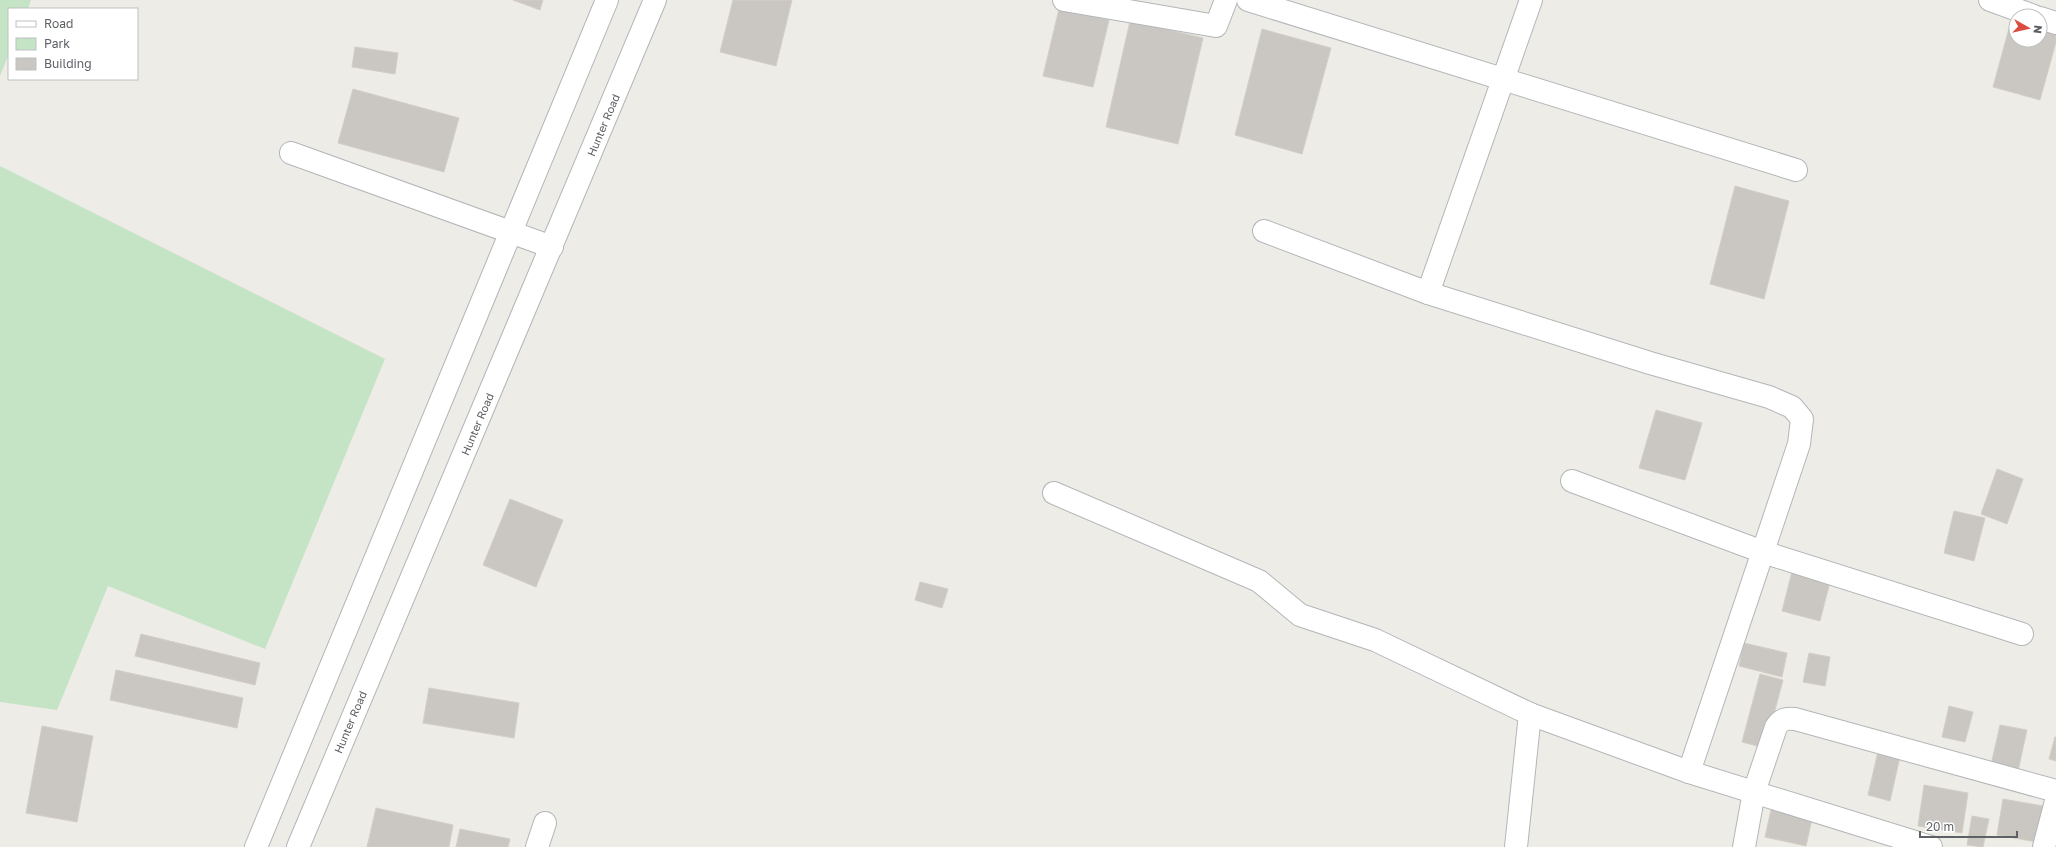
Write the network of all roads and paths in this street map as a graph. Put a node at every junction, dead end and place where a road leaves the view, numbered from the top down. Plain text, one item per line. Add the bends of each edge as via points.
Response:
1 (607, 0) edge
2 (655, 0) edge
3 (1064, 0) edge
4 (1226, 0) edge
5 (1248, 0) edge
6 (1531, 0) edge
7 (1990, 0) edge
8 (2012, 8) edge
9 (1502, 80) junction
10 (291, 153) dead end
11 (1796, 170) dead end
12 (1264, 231) dead end
13 (512, 232) junction
14 (552, 247) junction
15 (1428, 293) junction
16 (1572, 481) dead end
17 (1054, 493) dead end
18 (1764, 552) junction
19 (2022, 634) dead end
20 (1530, 714) junction
21 (1689, 772) junction
22 (2056, 791) edge
23 (1754, 792) junction
24 (2056, 801) edge
25 (545, 823) dead end
26 (256, 847) edge
27 (298, 847) edge
28 (537, 847) edge
29 (1516, 847) edge
30 (1744, 847) edge
31 (1931, 847) edge
32 (2044, 847) edge

1 - 13 street
2 - 14 street, Hunter Road
3 - 4 street via 1216,26
5 - 9 street
6 - 9 street
7 - 8 street
9 - 11 street
9 - 15 street
10 - 13 street
12 - 15 street
13 - 14 street
13 - 26 street
14 - 27 street, Hunter Road
15 - 18 street via 1650,363 1769,397 1792,407 1802,419 1799,444
16 - 18 street
17 - 20 street via 1260,581 1300,615 1375,640
18 - 19 street
18 - 21 street
20 - 21 street
20 - 29 street
21 - 23 street
22 - 23 street via 1788,718 1779,722 1776,727
23 - 30 street
23 - 31 street
24 - 32 street
25 - 28 street

